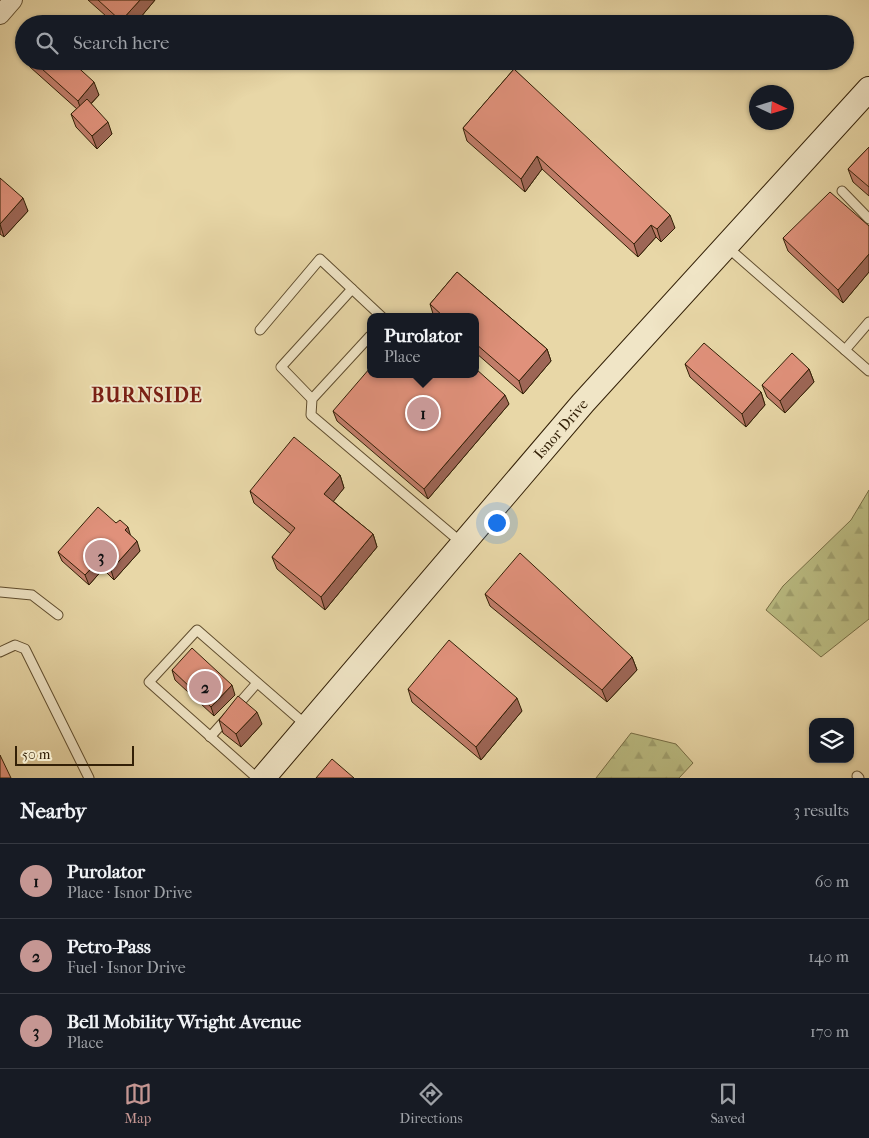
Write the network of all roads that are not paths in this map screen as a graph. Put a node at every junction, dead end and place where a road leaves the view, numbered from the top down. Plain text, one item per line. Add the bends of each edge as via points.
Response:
1 (13, 0) edge
2 (0, 15) edge
3 (869, 89) edge
4 (842, 192) dead end
5 (869, 219) edge
6 (726, 246) junction
7 (352, 289) junction
8 (378, 313) edge
9 (869, 322) edge
10 (260, 330) dead end
11 (367, 339) edge
12 (845, 350) junction
13 (869, 371) edge
14 (312, 400) junction
15 (463, 544) junction
16 (0, 592) edge
17 (58, 614) dead end
18 (0, 652) edge
19 (257, 683) junction
20 (307, 726) junction
21 (210, 737) junction
22 (89, 778) edge
23 (257, 778) edge
24 (263, 778) edge

1 - 2 street
3 - 6 street, Isnor Drive
4 - 5 lane
6 - 12 lane
6 - 15 street, Isnor Drive via 583,403
7 - 8 lane
7 - 10 lane via 320,259
7 - 14 lane via 281,367
9 - 12 lane
11 - 14 lane
12 - 13 lane
14 - 15 lane via 311,415
15 - 20 street, Isnor Drive
16 - 17 lane via 32,595
18 - 22 lane via 15,645 25,649
19 - 20 lane
19 - 21 lane
19 - 21 lane via 198,630 149,682
20 - 24 street, Isnor Drive
21 - 23 lane

